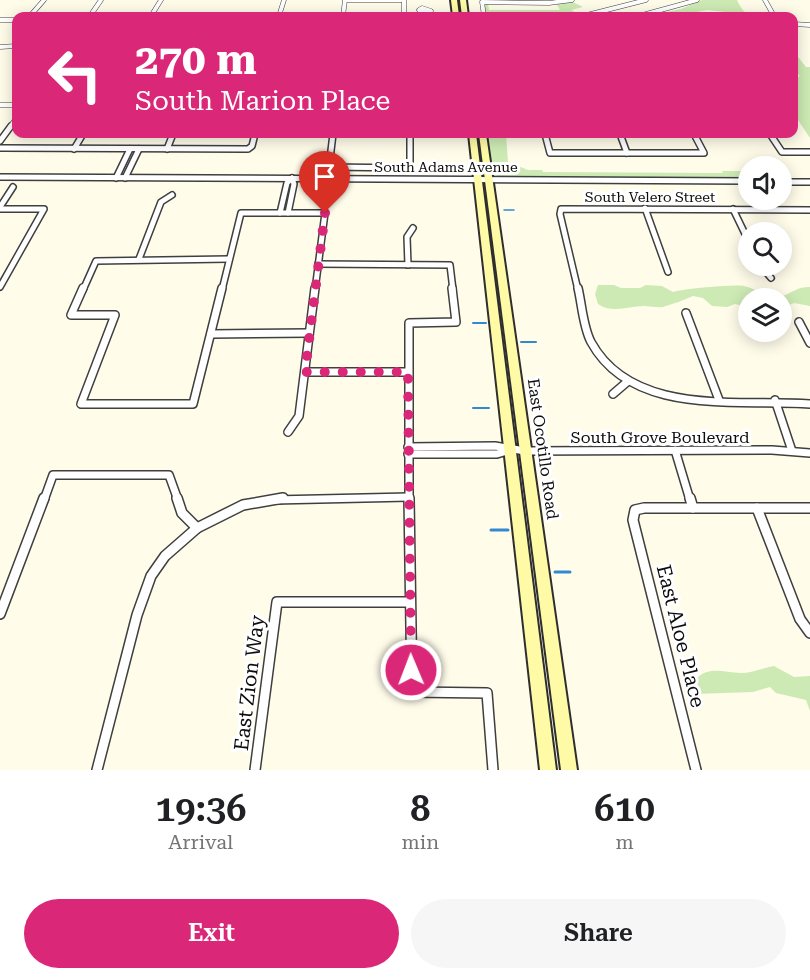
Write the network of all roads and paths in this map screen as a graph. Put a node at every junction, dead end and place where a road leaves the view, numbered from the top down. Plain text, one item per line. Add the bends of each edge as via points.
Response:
1 (44, 0) edge
2 (345, 0) edge
3 (404, 0) edge
4 (572, 0) edge
5 (646, 0) edge
6 (697, 0) edge
7 (404, 10) joint
8 (419, 10) dead end
9 (34, 12) edge
10 (483, 12) edge
11 (600, 12) edge
12 (657, 12) edge
13 (12, 124) edge
14 (81, 138) edge
15 (171, 138) edge
16 (254, 138) edge
17 (333, 138) edge
18 (410, 138) edge
19 (473, 138) edge
20 (482, 138) edge
21 (546, 138) edge
22 (621, 138) edge
23 (696, 138) edge
24 (773, 138) edge
25 (0, 141) edge
26 (0, 148) edge
27 (74, 149) junction
28 (130, 149) junction
29 (139, 149) junction
30 (166, 149) junction
31 (810, 152) edge
32 (627, 153) junction
33 (0, 177) edge
34 (116, 178) junction
35 (125, 178) junction
36 (292, 178) junction
37 (483, 180) junction
38 (738, 181) edge
39 (792, 182) edge
40 (810, 182) edge
41 (13, 187) dead end
42 (172, 195) dead end
43 (0, 208) edge
44 (645, 208) junction
45 (733, 209) junction
46 (810, 210) edge
47 (280, 213) junction
48 (288, 213) junction
49 (739, 222) edge
50 (412, 228) dead end
51 (139, 259) junction
52 (230, 260) junction
53 (318, 264) junction
54 (408, 265) junction
55 (668, 272) dead end
56 (769, 276) edge
57 (771, 279) dead end
58 (0, 287) edge
59 (686, 313) dead end
60 (799, 322) dead end
61 (309, 333) junction
62 (211, 334) junction
63 (810, 344) edge
64 (305, 372) junction
65 (408, 372) junction
66 (627, 382) junction
67 (613, 394) dead end
68 (719, 400) junction
69 (775, 400) junction
70 (810, 404) edge
71 (288, 432) dead end
72 (408, 450) junction
73 (518, 450) junction
74 (675, 450) junction
75 (792, 451) junction
76 (810, 453) edge
77 (409, 497) junction
78 (693, 508) junction
79 (757, 508) junction
80 (810, 508) edge
81 (197, 528) junction
82 (410, 602) junction
83 (0, 614) edge
84 (810, 633) edge
85 (97, 770) edge
86 (255, 770) edge
87 (493, 770) edge
88 (548, 770) edge
89 (570, 770) edge
90 (696, 770) edge

1 - 9 street
2 - 3 street
3 - 7 street
4 - 10 street via 482,2
5 - 11 street
6 - 12 street
7 - 8 street
13 - 25 street
14 - 27 street
15 - 30 street
16 - 30 street via 248,149
17 - 18 street via 329,167 410,168
19 - 37 main road, East Ocotillo Road
20 - 37 main road, East Ocotillo Road
21 - 32 street via 550,153
22 - 32 street
23 - 32 street via 704,153
24 - 31 street via 782,152
26 - 27 street
27 - 28 street
28 - 29 street
28 - 34 street
29 - 30 street
29 - 35 street
33 - 34 street, South Adams Avenue
34 - 35 street, South Adams Avenue
35 - 36 street, South Adams Avenue
36 - 37 street, South Adams Avenue
36 - 47 street via 287,183
36 - 48 street
37 - 38 street, South Adams Avenue
37 - 73 main road, East Ocotillo Road
37 - 73 main road, East Ocotillo Road
39 - 40 street
41 - 43 street
42 - 51 street via 161,202
43 - 58 street via 44,209
44 - 45 street, South Velero Street
44 - 55 street
44 - 66 street, South Velero Street via 561,209 590,340 604,363
45 - 46 street, South Velero Street
45 - 49 street
47 - 48 street
47 - 52 street via 242,213
48 - 53 street via 325,213
50 - 54 street via 407,237
51 - 52 street
51 - 62 street via 96,261 71,315 115,315 81,404 193,404
52 - 62 street
53 - 54 street
53 - 61 street
54 - 65 street via 450,265 456,322 409,322
56 - 57 street
59 - 68 street
60 - 63 street
61 - 62 street
61 - 64 street
64 - 65 street
64 - 71 street via 299,416
65 - 72 street
66 - 67 street
66 - 68 street via 677,399
68 - 69 street
69 - 70 street
69 - 75 street
72 - 73 street, South Grove Boulevard
72 - 77 street
73 - 74 street, South Grove Boulevard
73 - 88 main road, East Ocotillo Road
73 - 89 main road, East Ocotillo Road
74 - 75 street, South Grove Boulevard
74 - 78 street
75 - 76 street, South Grove Boulevard
77 - 81 street via 285,498 243,505
77 - 82 street
78 - 79 street
78 - 90 street, East Aloe Place via 644,508 635,510 633,520
79 - 80 street
79 - 84 street via 800,619
81 - 83 street via 182,513 169,475 53,475
81 - 85 street via 165,556 151,576 137,615
82 - 86 street, East Zion Way via 277,602
82 - 87 street via 412,692 487,693

